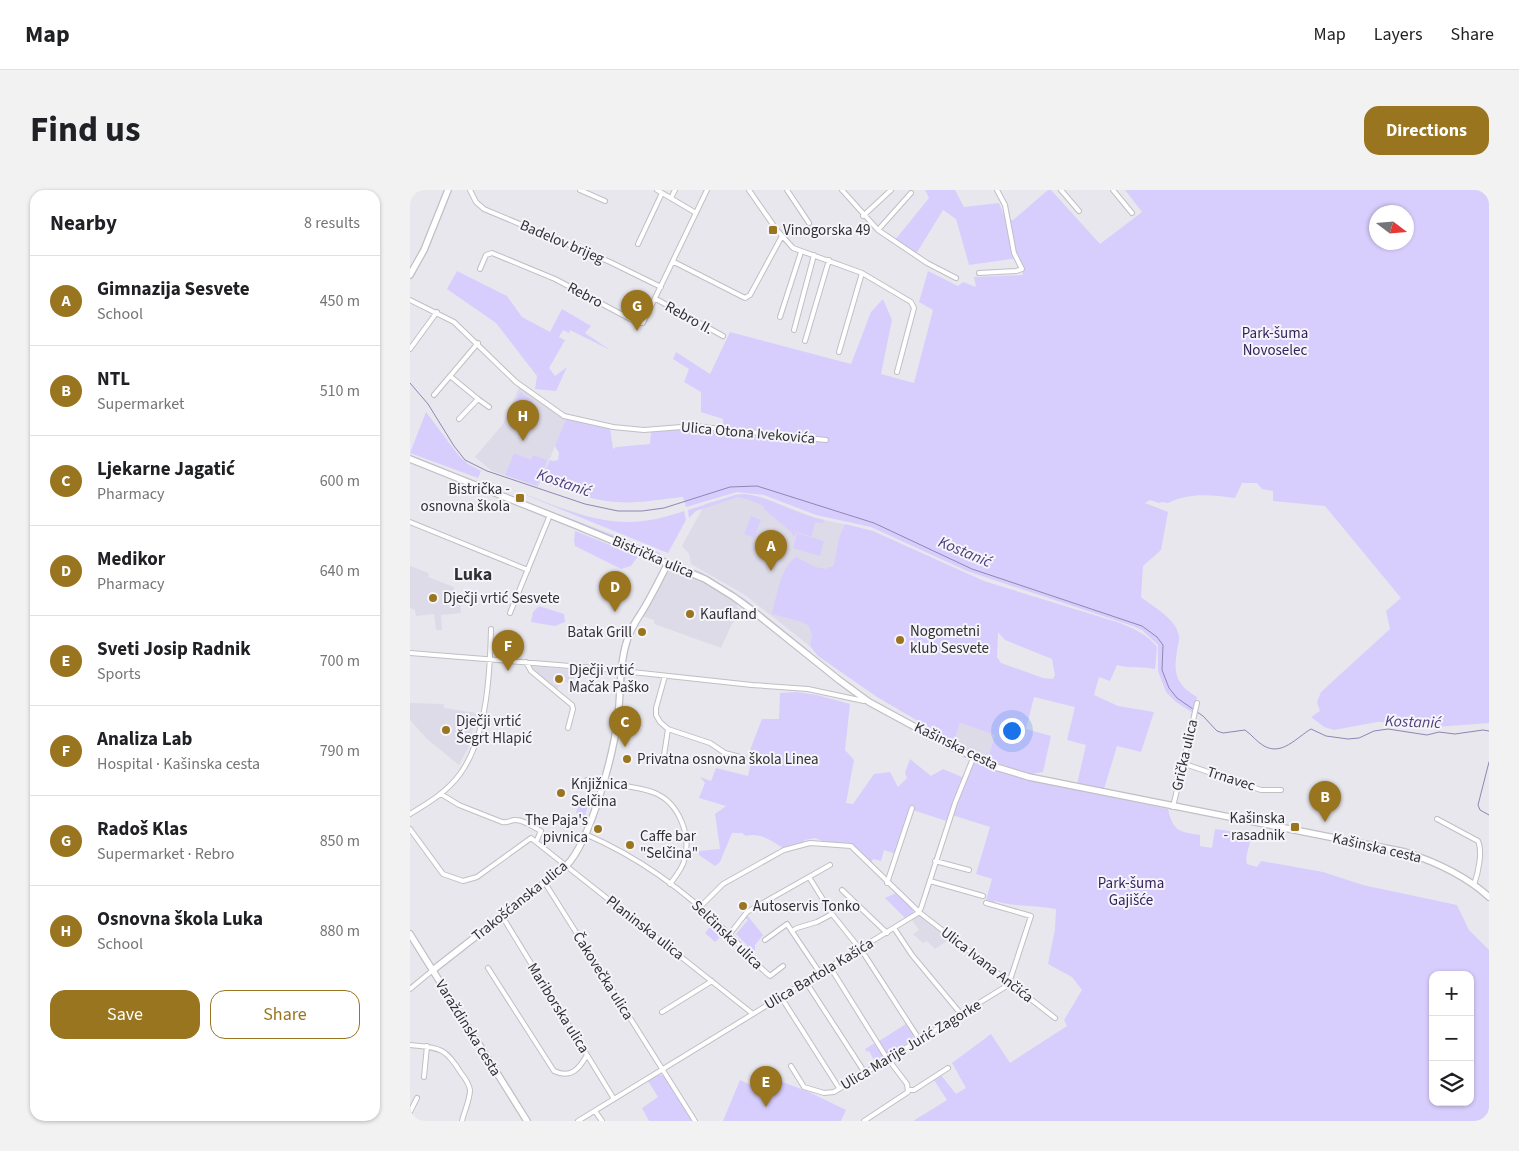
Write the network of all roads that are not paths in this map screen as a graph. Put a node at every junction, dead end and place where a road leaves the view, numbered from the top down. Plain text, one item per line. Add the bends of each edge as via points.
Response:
1 (448, 190) edge
2 (470, 190) edge
3 (580, 190) edge
4 (657, 190) edge
5 (675, 190) edge
6 (707, 190) edge
7 (749, 190) edge
8 (788, 190) edge
9 (842, 190) edge
10 (892, 190) edge
11 (997, 190) edge
12 (1061, 190) edge
13 (1113, 190) edge
14 (662, 193) junction
15 (911, 193) dead end
16 (671, 198) junction
17 (606, 201) dead end
18 (1079, 211) dead end
19 (696, 213) junction
20 (1132, 213) dead end
21 (863, 216) junction
22 (809, 223) dead end
23 (878, 230) junction
24 (782, 236) junction
25 (638, 244) dead end
26 (801, 252) junction
27 (814, 255) junction
28 (829, 260) junction
29 (674, 262) junction
30 (480, 269) dead end
31 (862, 273) junction
32 (980, 273) dead end
33 (410, 275) edge
34 (956, 278) dead end
35 (661, 287) junction
36 (656, 299) junction
37 (410, 300) edge
38 (437, 312) junction
39 (780, 317) dead end
40 (794, 330) dead end
41 (723, 336) dead end
42 (806, 342) dead end
43 (478, 343) junction
44 (410, 349) edge
45 (839, 352) dead end
46 (897, 372) dead end
47 (450, 376) junction
48 (434, 395) dead end
49 (478, 399) junction
50 (488, 407) dead end
51 (459, 419) dead end
52 (826, 440) dead end
53 (410, 459) edge
54 (550, 515) junction
55 (410, 522) edge
56 (668, 563) junction
57 (528, 570) junction
58 (510, 614) dead end
59 (491, 629) dead end
60 (410, 653) edge
61 (490, 659) junction
62 (526, 662) junction
63 (621, 671) junction
64 (665, 676) junction
65 (869, 702) junction
66 (1197, 704) dead end
67 (568, 728) dead end
68 (668, 728) junction
69 (974, 756) junction
70 (744, 758) dead end
71 (663, 762) dead end
72 (1182, 763) junction
73 (587, 780) dead end
74 (603, 784) junction
75 (1281, 790) dead end
76 (441, 794) junction
77 (1173, 807) junction
78 (912, 808) dead end
79 (410, 814) edge
80 (1437, 819) dead end
81 (410, 829) edge
82 (585, 834) junction
83 (536, 842) junction
84 (936, 861) junction
85 (830, 865) dead end
86 (566, 866) junction
87 (969, 870) dead end
88 (809, 877) junction
89 (930, 881) junction
90 (545, 883) junction
91 (887, 883) junction
92 (670, 884) junction
93 (1474, 884) junction
94 (842, 890) dead end
95 (983, 896) dead end
96 (1489, 898) edge
97 (986, 903) dead end
98 (699, 908) junction
99 (919, 912) junction
100 (832, 914) junction
101 (502, 916) junction
102 (894, 928) junction
103 (792, 932) junction
104 (886, 933) junction
105 (410, 934) edge
106 (729, 934) junction
107 (765, 940) dead end
108 (859, 949) junction
109 (783, 966) dead end
110 (830, 967) junction
111 (488, 968) dead end
112 (433, 970) junction
113 (820, 973) junction
114 (712, 981) junction
115 (806, 982) junction
116 (1008, 983) junction
117 (410, 989) edge
118 (781, 997) junction
119 (662, 1012) dead end
120 (753, 1014) junction
121 (961, 1014) junction
122 (1054, 1018) dead end
123 (919, 1039) junction
124 (410, 1044) edge
125 (427, 1046) junction
126 (587, 1055) junction
127 (888, 1058) junction
128 (791, 1066) dead end
129 (948, 1068) dead end
130 (662, 1069) junction
131 (864, 1073) junction
132 (424, 1077) dead end
133 (839, 1088) junction
134 (908, 1090) junction
135 (417, 1098) dead end
136 (614, 1099) junction
137 (595, 1111) junction
138 (410, 1112) edge
139 (462, 1121) edge
140 (527, 1121) edge
141 (578, 1121) edge
142 (602, 1121) edge
143 (695, 1121) edge
144 (864, 1121) edge

1 - 33 main road via 424,250
2 - 35 street, Badelov brijeg via 484,209
3 - 17 street
4 - 14 street
5 - 16 street
6 - 19 street, Rebro
7 - 24 street
8 - 22 street
9 - 21 street
10 - 21 street
11 - 32 street via 1005,205 1014,252 1022,268
12 - 18 street
13 - 20 street
14 - 16 street
14 - 25 street
15 - 23 street
16 - 19 street
19 - 29 street, Rebro
21 - 23 street
23 - 34 street via 927,264
24 - 26 street
24 - 29 street via 750,295 745,298
26 - 27 street
26 - 39 street
27 - 28 street
27 - 40 street
28 - 31 street
28 - 42 street
29 - 35 street, Rebro
30 - 36 street, Rebro via 486,255 492,253 555,279 640,324 645,322
31 - 45 street
31 - 46 street via 911,302 914,308
35 - 36 street, Rebro
36 - 41 street, Rebro II.
37 - 38 street, Ulica Otona Ivekovića
38 - 43 street, Ulica Otona Ivekovića
38 - 44 street
43 - 47 street
43 - 52 street, Ulica Otona Ivekovića via 516,382 564,416 621,428 644,430 694,426
47 - 48 street
47 - 49 street
49 - 50 street
49 - 51 street
53 - 54 main road, Bistrička ulica
54 - 56 main road, Bistrička ulica
54 - 57 street
55 - 57 street
56 - 63 main road, Trakošćanska ulica via 632,628
56 - 65 main road, Bistrička ulica via 705,579 734,597
57 - 58 street
59 - 61 street
60 - 61 street, Kašinska cesta
61 - 62 street, Kašinska cesta
61 - 76 street via 482,724 460,774
62 - 63 street, Kašinska cesta
62 - 67 street via 531,671 572,705 574,709
63 - 64 street, Kašinska cesta
63 - 74 main road, Trakošćanska ulica via 616,729
64 - 65 street, Kašinska cesta via 818,691
64 - 68 street via 656,716
65 - 69 main road, Kašinska cesta
66 - 72 street, Grička ulica
68 - 70 street
68 - 71 street
69 - 77 main road, Kašinska cesta via 1029,777
69 - 84 street
72 - 75 street, Trnavec via 1261,790
72 - 77 street, Grička ulica
73 - 74 street
74 - 82 main road, Trakošćanska ulica
74 - 92 street via 629,786 656,794 671,804 683,823 687,846 684,863
76 - 79 street
76 - 83 street via 502,822 515,820 541,831
77 - 93 main road, Kašinska cesta via 1405,852 1441,865
78 - 91 street
80 - 93 street via 1478,841 1480,849
81 - 83 street via 443,874 459,880 477,876 528,838
82 - 86 main road, Trakošćanska ulica
82 - 92 street, Selčinska ulica via 648,867
83 - 86 street, Planinska ulica
84 - 87 street
84 - 89 street
85 - 88 street
86 - 90 main road, Trakošćanska ulica
86 - 114 street, Planinska ulica
88 - 100 street
88 - 106 street via 747,912
89 - 95 street
89 - 99 street
90 - 101 main road, Trakošćanska ulica
90 - 130 street, Čakovečka ulica
91 - 98 street, Ulica Ivana Ančića via 850,846 810,843 784,850 723,884
91 - 99 street, Ulica Ivana Ančića
92 - 98 street, Selčinska ulica
93 - 96 main road, Kašinska cesta
94 - 104 street
97 - 116 street via 1031,916
98 - 106 street, Selčinska ulica
99 - 102 street, Ulica Bartola Kašića
99 - 116 street, Ulica Ivana Ančića
100 - 103 street
100 - 108 street
101 - 112 main road, Trakošćanska ulica
101 - 126 street, Mariborska ulica
102 - 104 street, Ulica Bartola Kašića
102 - 121 street
103 - 107 street via 787,924
103 - 113 street
104 - 108 street, Ulica Bartola Kašića
105 - 112 main road, Varaždinska cesta
106 - 109 street, Selčinska ulica via 770,976
108 - 110 street, Ulica Bartola Kašića
108 - 123 street
110 - 113 street, Ulica Bartola Kašića
110 - 127 street
111 - 126 street via 554,1071 568,1074 576,1070
112 - 117 street
112 - 140 main road, Varaždinska cesta
113 - 115 street, Ulica Bartola Kašića
114 - 119 street
114 - 120 street, Planinska ulica
115 - 118 street, Ulica Bartola Kašića
115 - 131 street
116 - 121 street, Ulica Marije Jurić Zagorke
116 - 122 street, Ulica Ivana Ančića
118 - 120 street, Ulica Bartola Kašića
118 - 133 street
120 - 130 street, Ulica Bartola Kašića
121 - 123 street, Ulica Marije Jurić Zagorke
123 - 127 street, Ulica Marije Jurić Zagorke
124 - 125 street
125 - 132 street
125 - 139 street via 447,1053 468,1084 469,1095
126 - 136 street, Mariborska ulica
127 - 131 street, Ulica Marije Jurić Zagorke
127 - 134 street
128 - 133 street, Ulica Marije Jurić Zagorke via 804,1087 824,1093
129 - 134 street via 914,1090
130 - 136 street, Ulica Bartola Kašića
130 - 143 street, Čakovečka ulica
131 - 133 street, Ulica Marije Jurić Zagorke
134 - 144 street
135 - 138 street
136 - 137 street, Ulica Bartola Kašića
137 - 141 street, Ulica Bartola Kašića
137 - 142 street

